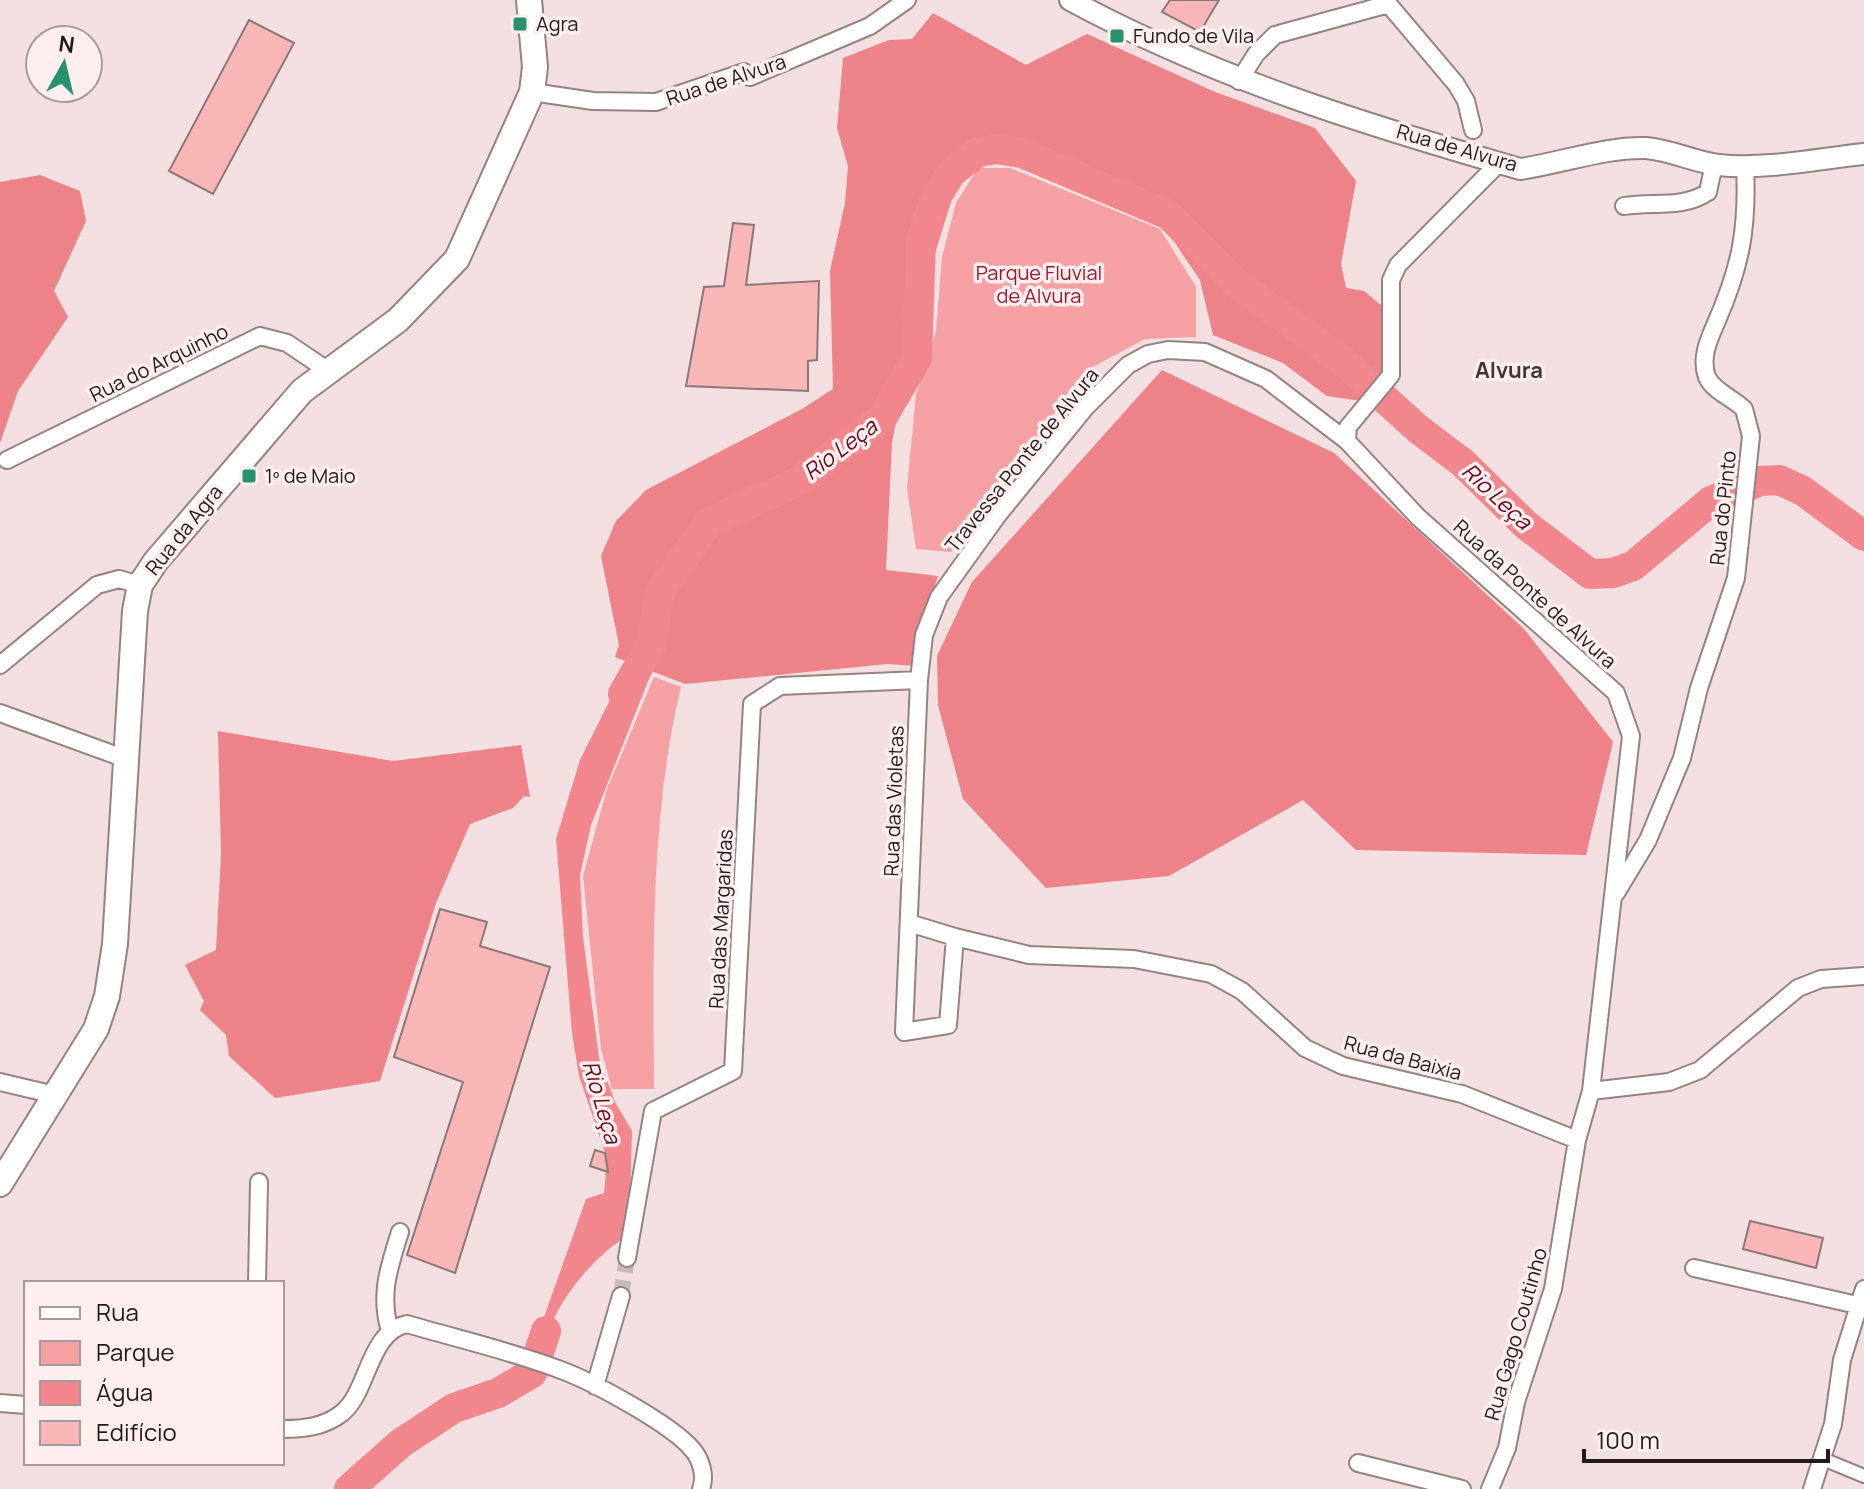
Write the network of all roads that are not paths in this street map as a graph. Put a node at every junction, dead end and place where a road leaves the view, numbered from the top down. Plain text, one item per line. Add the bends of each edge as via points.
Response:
1 (529, 0) edge
2 (907, 0) edge
3 (1070, 0) edge
4 (1385, 2) edge
5 (1239, 81) junction
6 (532, 92) junction
7 (1473, 130) dead end
8 (1864, 154) edge
9 (1499, 163) junction
10 (1714, 164) junction
11 (1745, 166) junction
12 (1624, 206) dead end
13 (327, 370) junction
14 (1347, 441) junction
15 (7, 460) dead end
16 (140, 585) junction
17 (0, 665) edge
18 (919, 680) junction
19 (0, 713) edge
20 (126, 759) junction
21 (1610, 903) junction
22 (909, 923) junction
23 (955, 937) junction
24 (1864, 976) edge
25 (0, 1082) edge
26 (1591, 1091) junction
27 (55, 1095) junction
28 (1577, 1140) junction
29 (259, 1182) dead end
30 (0, 1184) edge
31 (400, 1232) dead end
32 (627, 1258) tunnel mouth
33 (1694, 1268) dead end
34 (257, 1281) edge
35 (621, 1296) tunnel mouth
36 (1861, 1297) edge
37 (390, 1331) junction
38 (595, 1386) junction
39 (0, 1403) edge
40 (24, 1405) edge
41 (284, 1429) edge
42 (1823, 1459) junction
43 (1358, 1463) dead end
44 (1864, 1476) edge
45 (701, 1489) edge
46 (1462, 1489) edge
47 (1490, 1489) edge
48 (1812, 1489) edge

1 - 6 main road, Rua da Agra
2 - 6 street, Rua de Alvura via 870,26 750,77 744,72 656,102 593,101
3 - 5 street, Rua de Alvura
4 - 5 street via 1275,35
4 - 7 street via 1456,84
5 - 9 street, Rua de Alvura
6 - 13 main road, Rua da Agra via 457,259 398,320
8 - 11 street, Rua de Alvura
9 - 10 street, Rua de Alvura via 1520,169 1610,149 1648,148
9 - 14 street via 1398,265 1391,280 1391,375 1348,427
10 - 11 street, Rua de Alvura
10 - 12 street via 1708,192 1698,199
11 - 21 street, Rua do Pinto via 1746,237 1736,278 1705,350 1707,376 1744,409 1751,436 1736,578 1682,758 1648,840
13 - 15 street, Rua do Arquinho via 287,343 260,336
13 - 16 main road, Rua da Agra via 302,391 194,513
14 - 18 street, Travessa Ponte de Alvura via 1266,379 1205,352 1168,350 1128,365 1086,407 939,597 924,635
14 - 21 street, Rua da Ponte de Alvura via 1418,517 1616,693 1631,736
16 - 17 street via 119,579 97,585
16 - 20 main road, Rua da Agra
18 - 22 street, Rua das Violetas
18 - 32 street, Rua das Margaridas via 780,686 752,704 733,1071 653,1111
19 - 20 street
20 - 27 main road, Rua da Agra via 107,996 96,1029
21 - 26 street, Rua da Ponte de Alvura
22 - 23 street, Rua da Baixia
22 - 23 street, Rua das Violetas via 904,1032 948,1025
23 - 28 street, Rua da Baixia via 1029,955 1134,959 1211,974 1242,991 1305,1048 1343,1066 1462,1094
24 - 26 street via 1821,979 1798,988 1700,1070 1669,1082
25 - 27 street
26 - 28 street, Rua da Ponte de Alvura
27 - 30 main road, Rua da Agra
28 - 47 street, Rua Gago Coutinho via 1553,1289
29 - 34 street
31 - 37 street via 384,1294
33 - 36 street
35 - 38 street
36 - 42 street
37 - 38 street via 407,1324 530,1360
37 - 41 street via 344,1412 312,1428
38 - 45 street via 695,1451 703,1471
39 - 40 street
42 - 44 street
42 - 48 street
43 - 46 street

